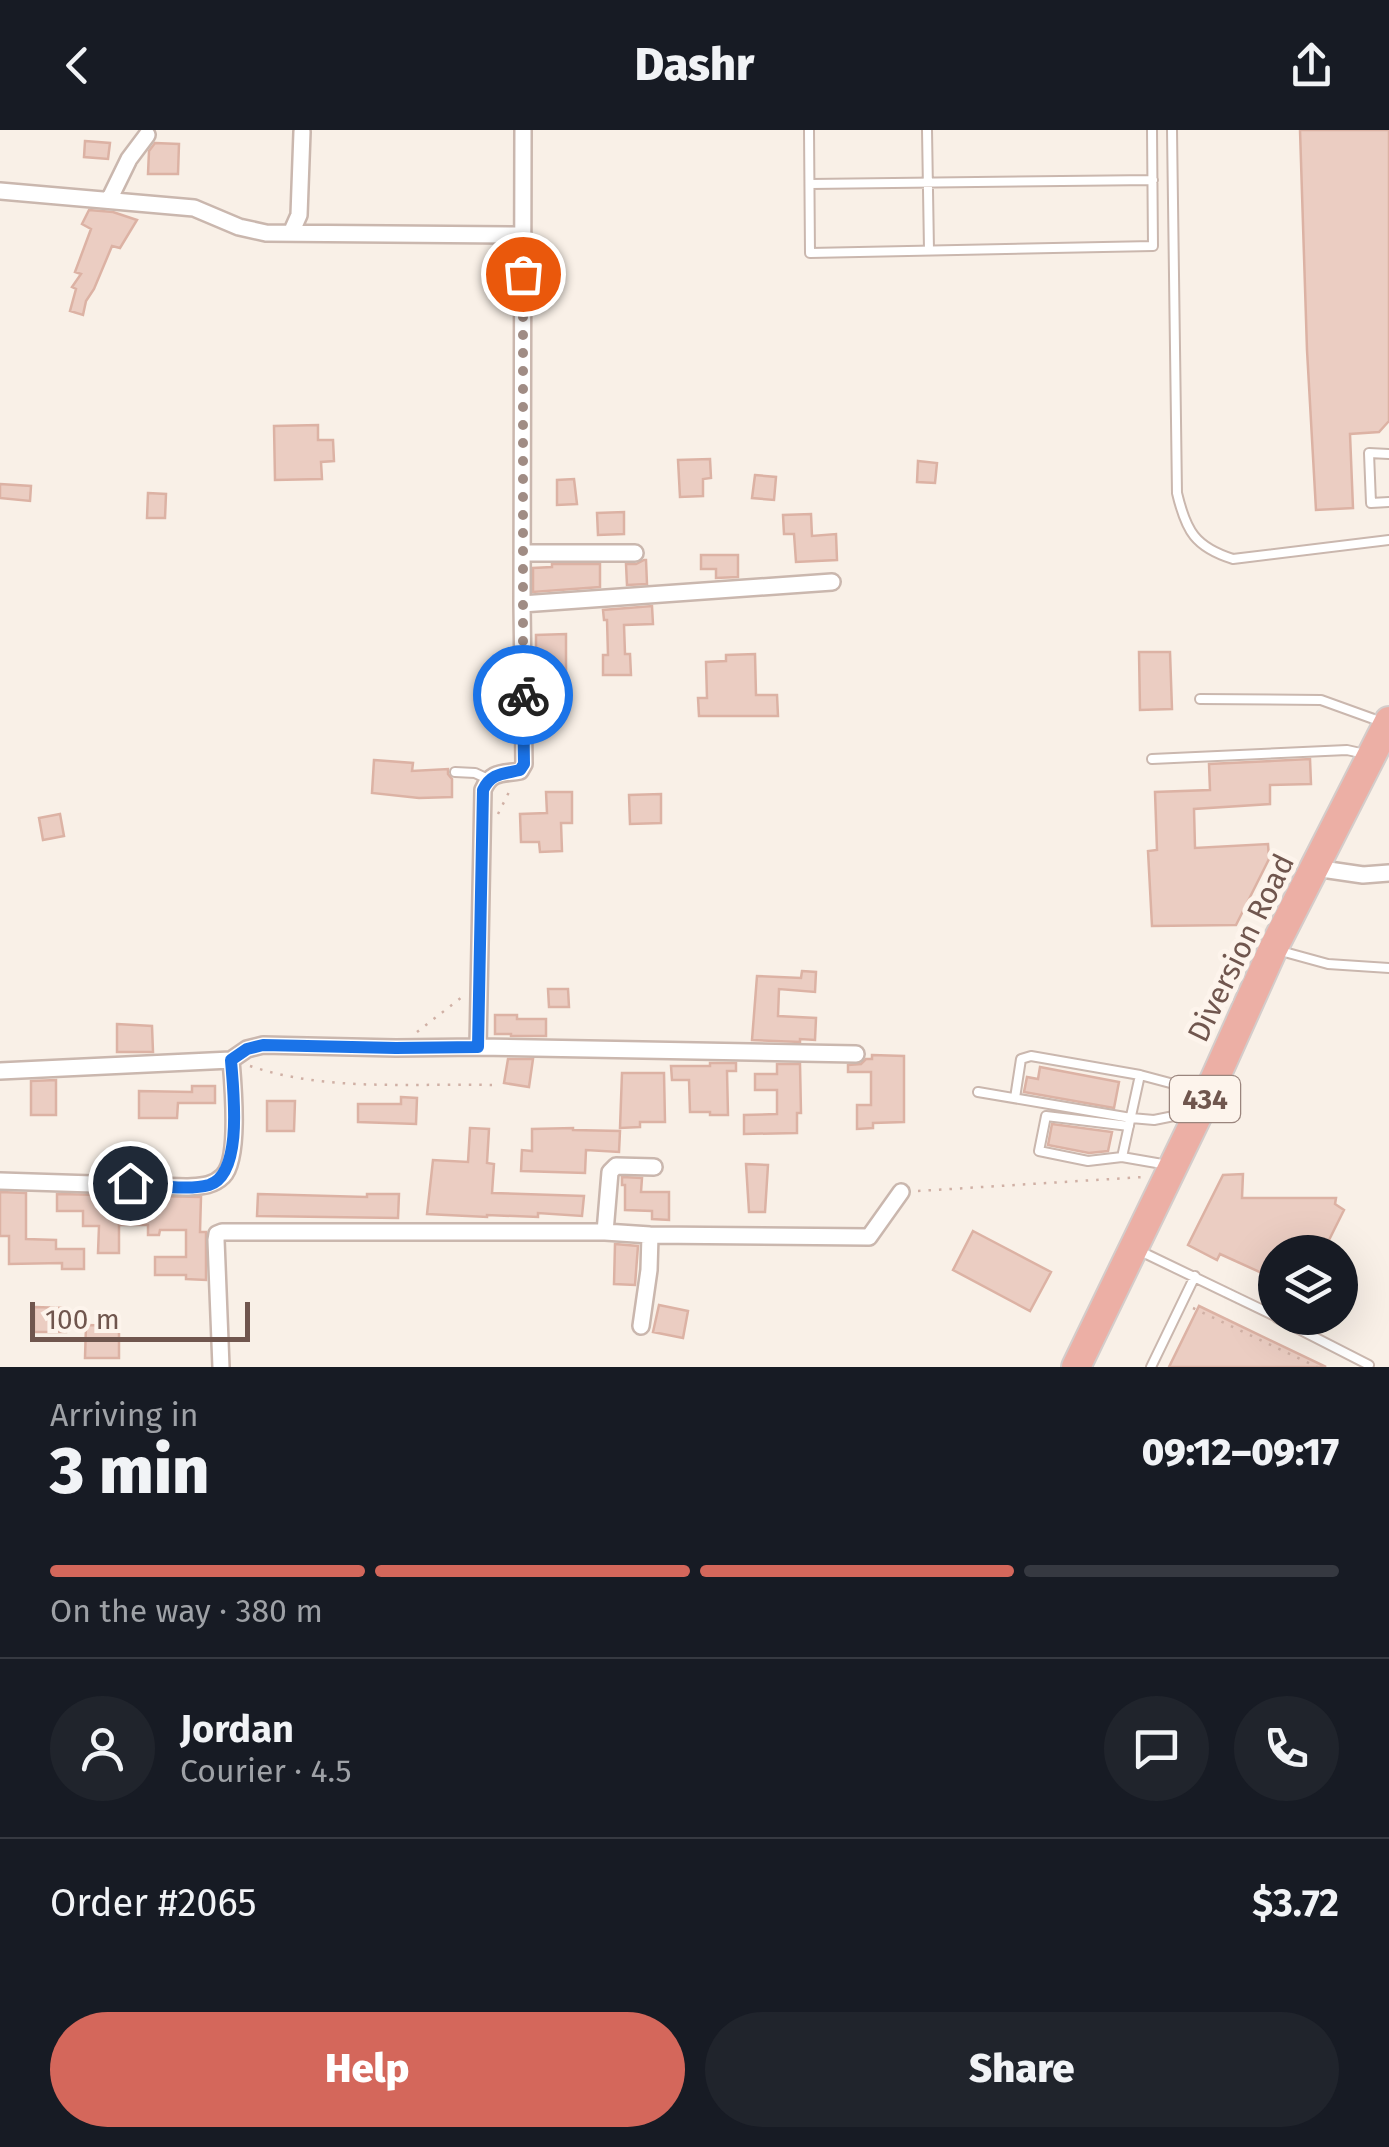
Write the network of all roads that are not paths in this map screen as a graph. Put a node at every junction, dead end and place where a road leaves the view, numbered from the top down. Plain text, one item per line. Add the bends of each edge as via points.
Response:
1 (524, 130) edge
2 (809, 130) edge
3 (926, 130) edge
4 (1152, 130) edge
5 (1172, 130) edge
6 (302, 132) edge
7 (147, 135) dead end
8 (1152, 180) junction
9 (928, 183) junction
10 (810, 184) junction
11 (0, 191) edge
12 (110, 200) junction
13 (292, 233) junction
14 (523, 234) junction
15 (929, 250) junction
16 (1389, 454) edge
17 (1389, 502) edge
18 (1389, 540) edge
19 (522, 553) junction
20 (635, 553) dead end
21 (832, 582) dead end
22 (522, 604) junction
23 (1200, 699) dead end
24 (1388, 722) edge
25 (1380, 757) edge
26 (1152, 759) dead end
27 (455, 772) dead end
28 (488, 780) junction
29 (1315, 868) junction
30 (1389, 873) edge
31 (1273, 949) junction
32 (1389, 968) edge
33 (478, 1047) junction
34 (856, 1054) dead end
35 (231, 1060) junction
36 (0, 1071) edge
37 (1140, 1075) junction
38 (978, 1092) dead end
39 (1208, 1094) junction
40 (1015, 1098) junction
41 (1130, 1122) junction
42 (1194, 1122) junction
43 (1122, 1157) junction
44 (1172, 1166) junction
45 (654, 1167) dead end
46 (0, 1181) edge
47 (901, 1192) road end
48 (605, 1232) junction
49 (650, 1235) junction
50 (1135, 1248) junction
51 (1194, 1276) junction
52 (1258, 1308) edge
53 (641, 1326) dead end
54 (1311, 1335) edge
55 (220, 1367) edge
56 (1076, 1367) edge
57 (1152, 1367) edge
58 (1368, 1367) edge

1 - 14 street
2 - 10 lane
3 - 9 lane
4 - 8 lane
5 - 18 lane via 1177,493 1191,535 1233,559
6 - 13 street via 299,215
7 - 12 street
8 - 9 lane
8 - 15 lane via 1154,246
9 - 10 lane
9 - 15 lane
10 - 15 lane via 810,253
11 - 12 street
12 - 13 street via 194,208 239,227
13 - 14 street
14 - 19 street
16 - 17 lane via 1369,453 1371,503
19 - 20 street
19 - 22 street
21 - 22 street
22 - 28 street via 524,764
23 - 24 lane via 1321,700
24 - 25 highway, Diversion Road / 434
25 - 26 lane via 1347,750
25 - 29 highway, Diversion Road / 434
27 - 28 lane
28 - 33 street
29 - 30 street
29 - 31 highway, Diversion Road / 434
31 - 32 lane via 1328,964
31 - 39 highway, Diversion Road / 434
33 - 34 street
33 - 35 street via 263,1045
35 - 36 street
35 - 46 street via 230,1158 225,1174 210,1185
37 - 39 lane
37 - 40 lane via 1031,1056 1021,1059
37 - 41 lane
38 - 40 lane
39 - 42 highway, Diversion Road / 434
40 - 41 lane
41 - 42 lane via 1174,1116
41 - 43 lane
41 - 43 lane via 1046,1116 1039,1151 1088,1161
42 - 44 highway, Diversion Road / 434
43 - 44 lane
44 - 50 highway, Diversion Road / 434
45 - 48 street via 612,1168
47 - 49 street via 869,1236
48 - 49 street
48 - 55 street via 222,1232 216,1240
49 - 53 street
50 - 51 lane
50 - 56 highway, Diversion Road / 434
51 - 52 lane
51 - 57 lane
54 - 58 lane

